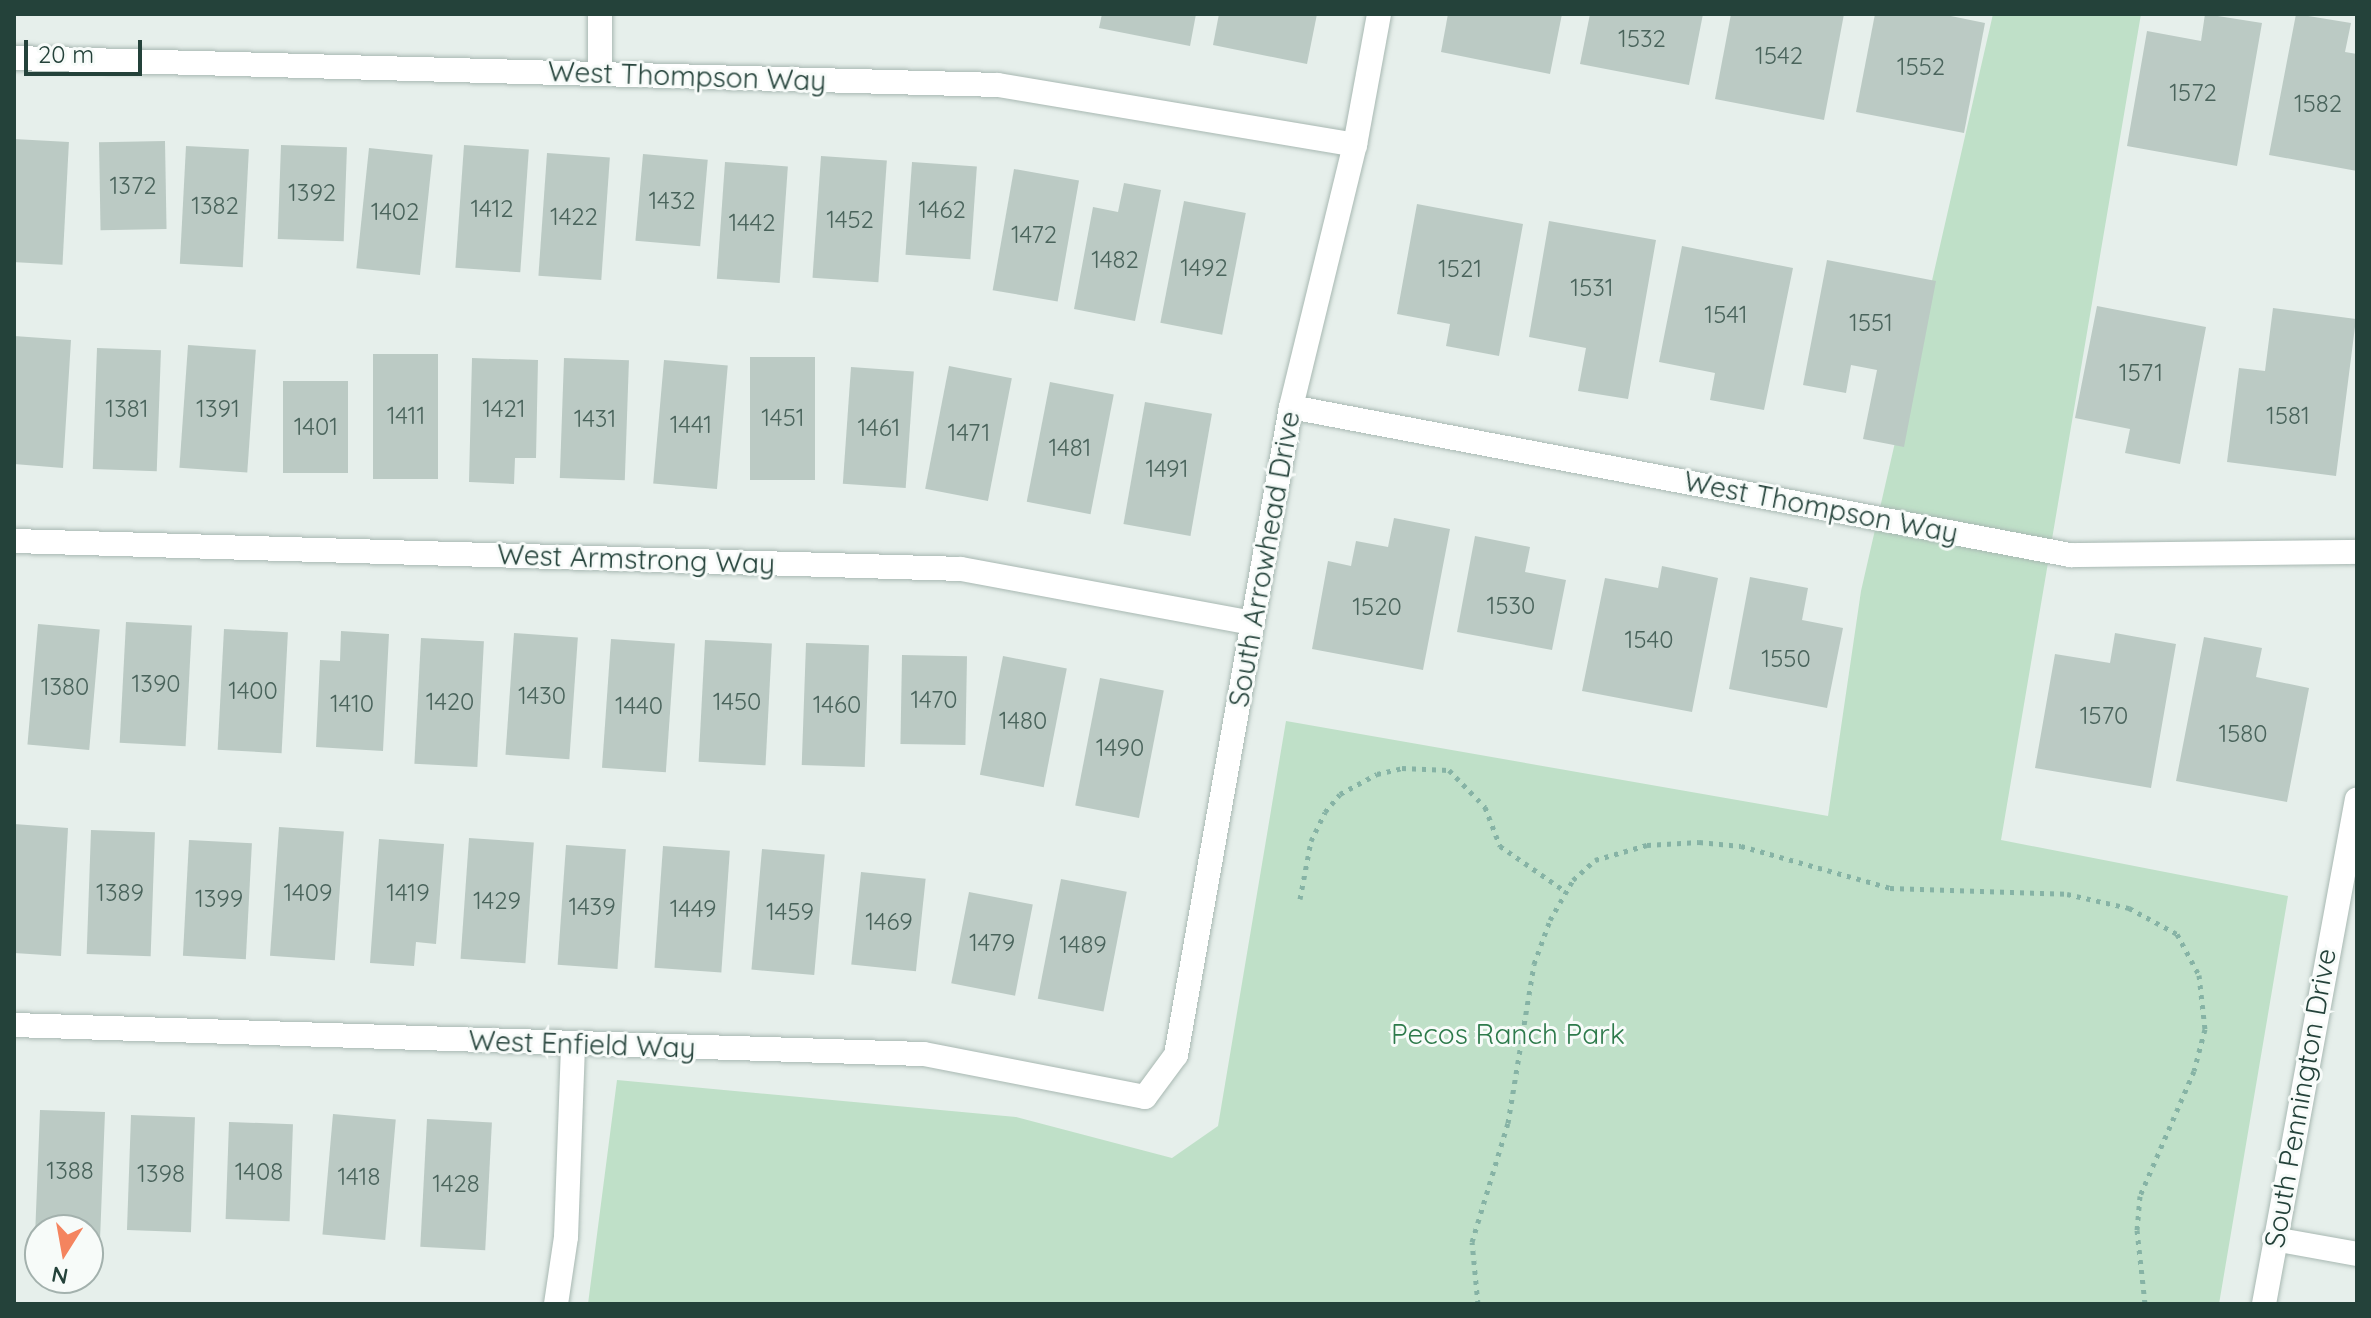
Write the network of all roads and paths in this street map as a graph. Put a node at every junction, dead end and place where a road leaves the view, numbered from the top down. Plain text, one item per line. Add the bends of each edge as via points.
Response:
1 (600, 14) edge
2 (1379, 14) edge
3 (14, 58) edge
4 (600, 73) junction
5 (1355, 145) junction
6 (1291, 407) junction
7 (14, 541) edge
8 (2357, 552) edge
9 (1252, 623) junction
10 (2357, 799) edge
11 (1565, 891) junction
12 (1300, 899) dead end
13 (14, 1025) edge
14 (573, 1043) junction
15 (1145, 1097) joint
16 (2274, 1239) junction
17 (2357, 1254) edge
18 (556, 1304) edge
19 (1478, 1304) edge
20 (2145, 1304) edge
21 (2264, 1304) edge

1 - 4 street
2 - 5 street, South Arrowhead Drive
3 - 4 street, West Thompson Way
4 - 5 street, West Thompson Way via 998,85
5 - 6 street, South Arrowhead Drive
6 - 8 street, West Thompson Way via 2070,555
6 - 9 street, South Arrowhead Drive
7 - 9 street, West Armstrong Way via 961,569
9 - 15 street, South Arrowhead Drive via 1176,1055
10 - 16 street, South Pennington Drive
11 - 12 path via 1500,846 1485,807 1449,770 1402,768 1377,774 1340,794 1325,812 1311,841
11 - 19 path via 1537,952 1508,1123 1476,1222 1471,1260
11 - 20 path via 1584,869 1613,854 1647,845 1711,842 1756,849 1890,888 2067,894 2119,904 2167,925 2195,963 2205,1002 2205,1029 2194,1071 2140,1196 2137,1230
13 - 14 street, West Enfield Way
14 - 15 street, West Enfield Way via 924,1054
14 - 18 street via 566,1237
16 - 17 street
16 - 21 street, South Pennington Drive

